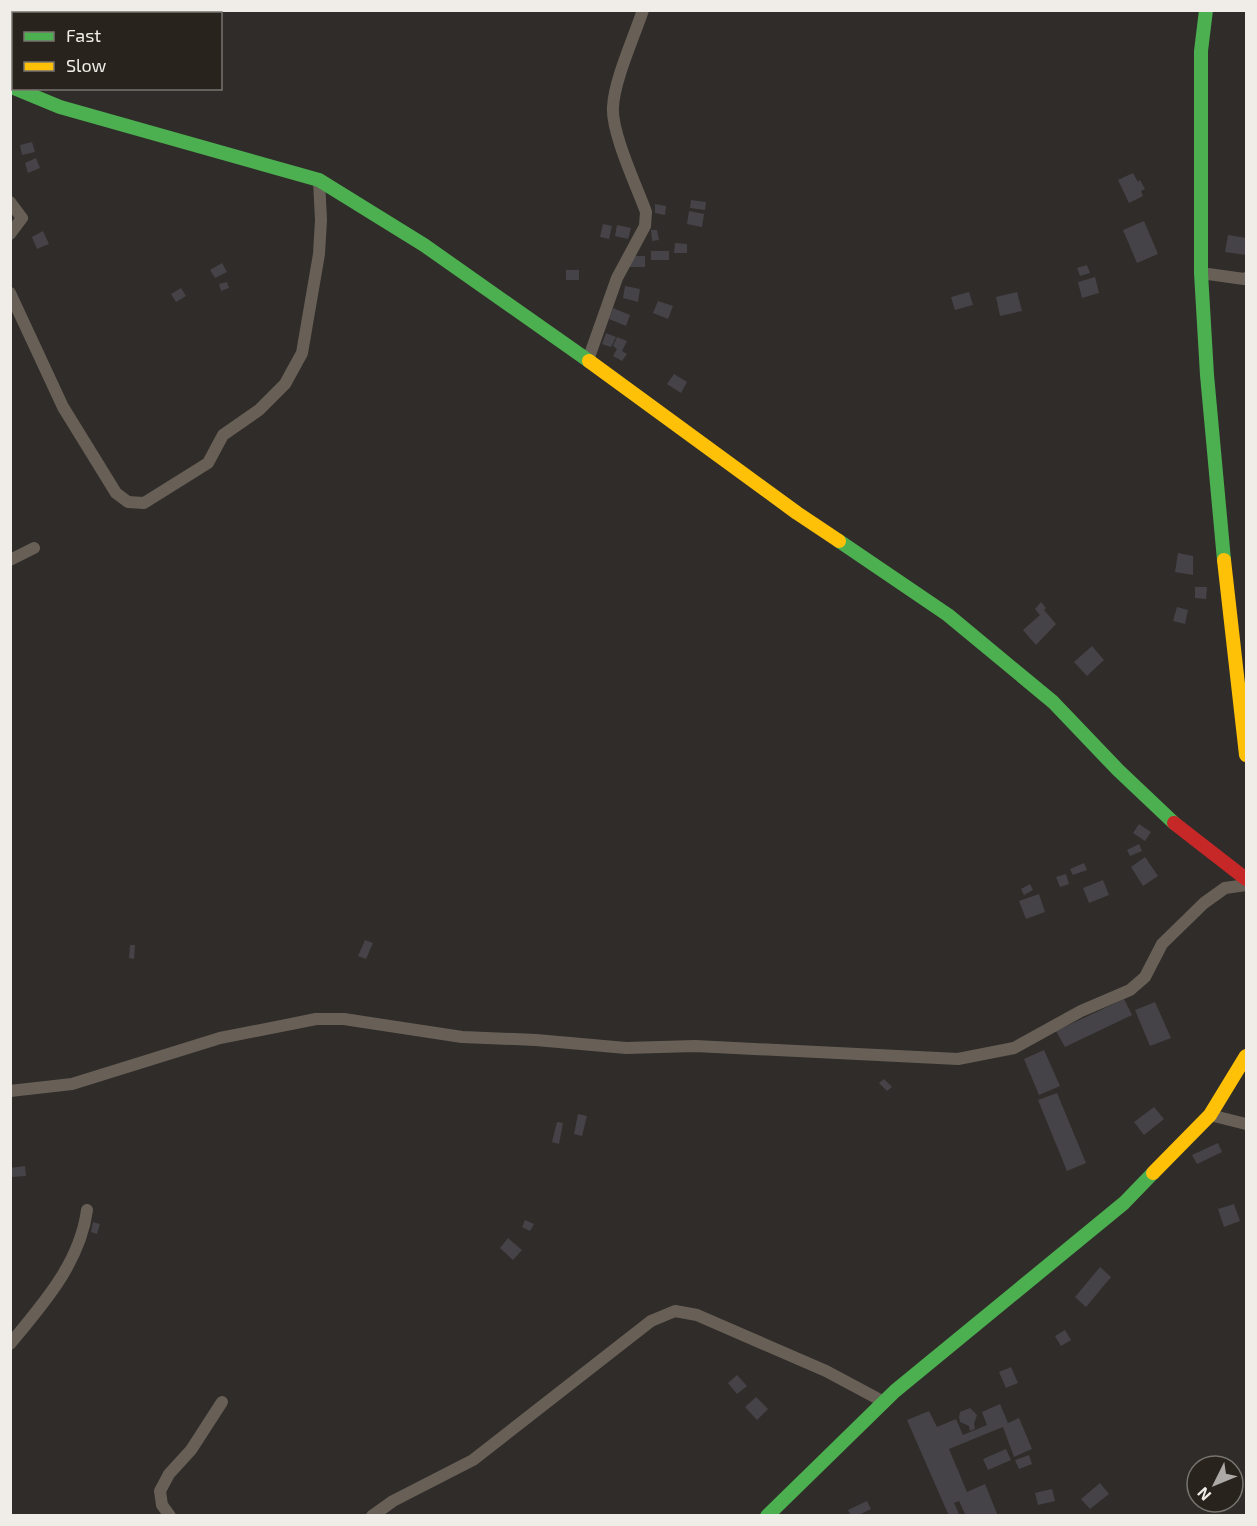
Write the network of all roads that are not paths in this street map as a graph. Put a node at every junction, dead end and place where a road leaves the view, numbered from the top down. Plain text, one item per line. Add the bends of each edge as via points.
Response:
1 (643, 10) edge
2 (1206, 10) edge
3 (18, 90) edge
4 (319, 180) junction
5 (10, 202) edge
6 (10, 234) edge
7 (1201, 273) junction
8 (1246, 278) edge
9 (10, 293) edge
10 (588, 360) junction
11 (34, 548) dead end
12 (10, 560) edge
13 (1246, 755) edge
14 (1246, 879) edge
15 (1246, 885) edge
16 (1246, 1056) edge
17 (10, 1091) edge
18 (1210, 1115) junction
19 (1246, 1124) edge
20 (87, 1210) dead end
21 (10, 1344) edge
22 (222, 1402) dead end
23 (885, 1402) junction
24 (170, 1515) edge
25 (372, 1515) edge
26 (767, 1515) edge

1 - 10 street via 613,107 616,132 646,212 645,226 617,278
2 - 7 street via 1202,51
3 - 4 street via 60,107
4 - 9 street via 319,254 302,353 285,384 260,410 223,435 208,463 144,503 128,502 116,493 63,407
4 - 10 street via 424,245
5 - 6 street via 22,218
7 - 8 street
7 - 13 street via 1229,617
10 - 14 street via 797,513 948,615 1053,702 1176,825
11 - 12 street
15 - 17 street via 1225,888 1204,903 1162,944 1144,977 1130,990 1081,1011 1014,1048 958,1059 695,1046 626,1048 462,1037 344,1019 316,1019 220,1038 72,1084
16 - 18 street
18 - 19 street
18 - 23 street via 1124,1203
20 - 21 street via 74,1257
22 - 24 street via 160,1491 162,1505
23 - 25 street via 826,1371 697,1315 675,1311 651,1321 473,1460
23 - 26 street

